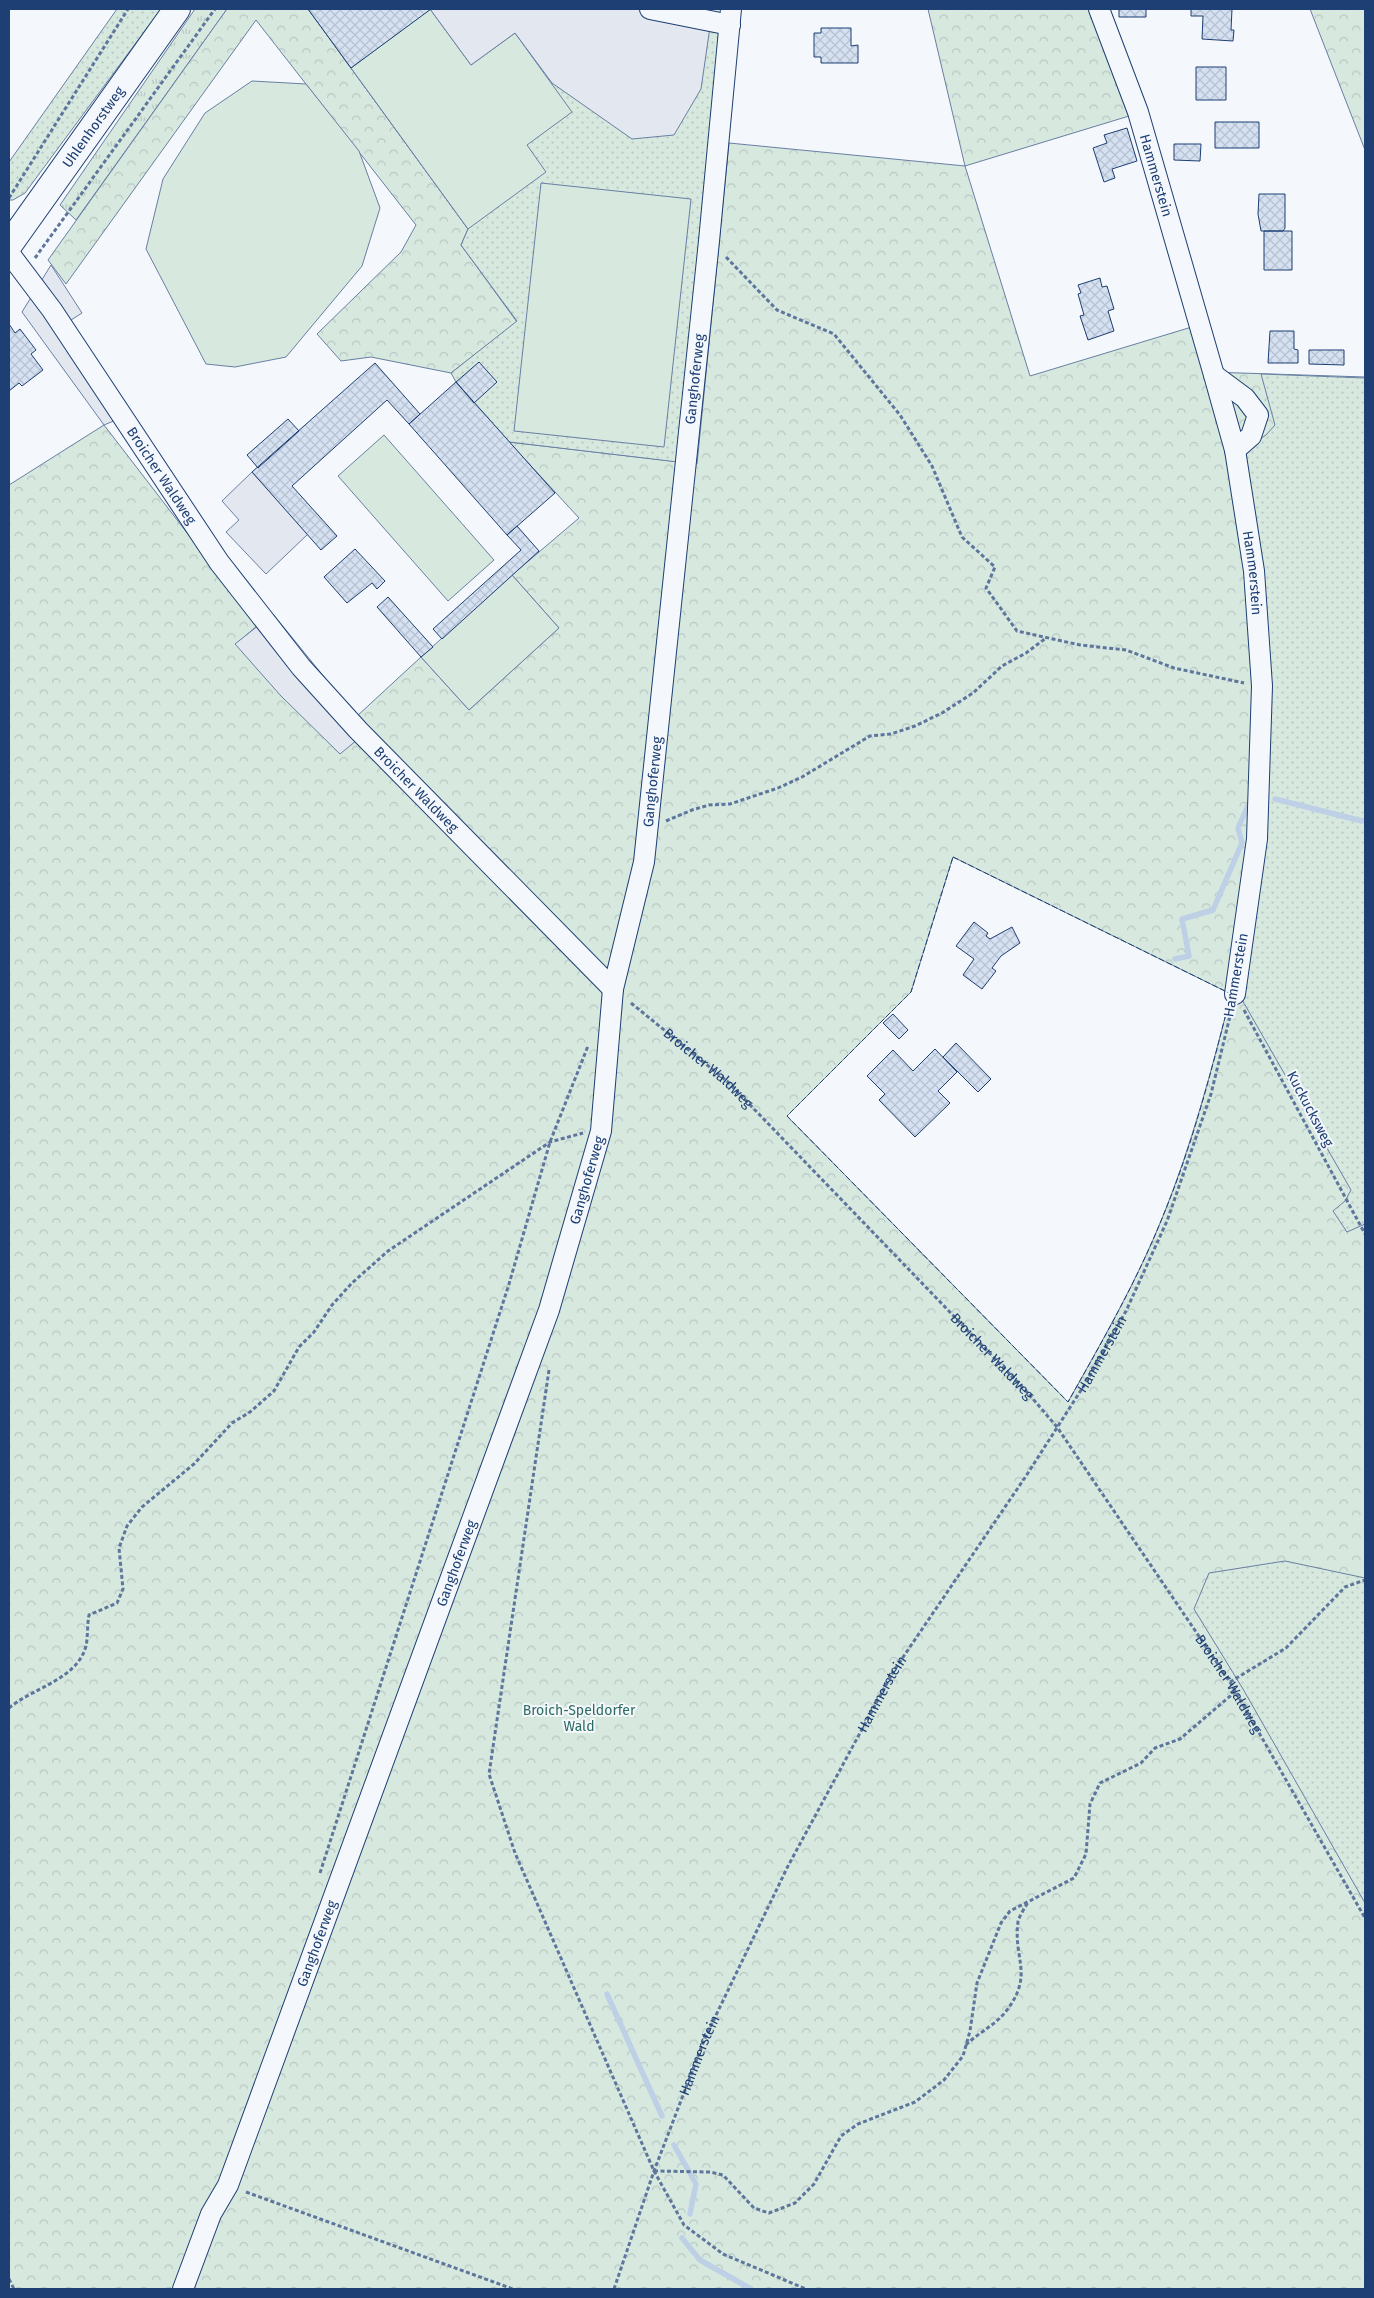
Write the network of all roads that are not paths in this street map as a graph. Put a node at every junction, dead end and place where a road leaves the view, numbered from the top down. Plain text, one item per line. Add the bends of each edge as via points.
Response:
1 (177, 9) edge
2 (650, 9) edge
3 (1099, 9) edge
4 (731, 17) edge
5 (9, 245) edge
6 (9, 253) edge
7 (1214, 375) junction
8 (1235, 450) junction
9 (613, 988) junction
10 (1235, 994) road end
11 (183, 2289) edge

1 - 5 main road, Uhlenhorstweg
2 - 4 street
3 - 7 street, Hammerstein via 1138,112
4 - 9 street, Ganghoferweg via 644,862
6 - 9 street, Broicher Waldweg via 52,310 218,562 301,667 358,730
7 - 8 street, Hammerstein
7 - 8 street via 1245,398 1258,415 1251,436
8 - 10 street, Hammerstein via 1254,571 1262,686 1258,839
9 - 11 street, Ganghoferweg via 601,1131 549,1310 228,2185 211,2214

